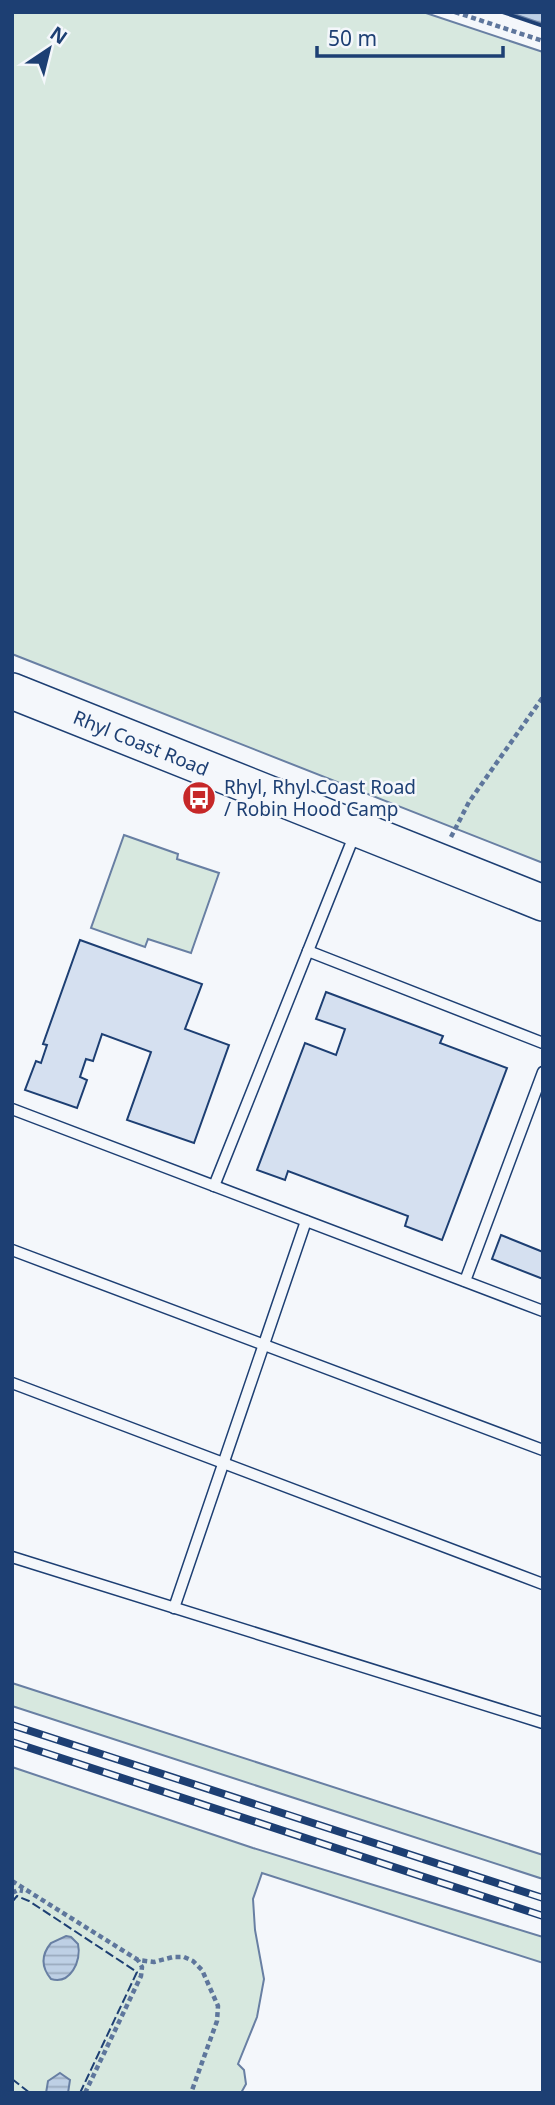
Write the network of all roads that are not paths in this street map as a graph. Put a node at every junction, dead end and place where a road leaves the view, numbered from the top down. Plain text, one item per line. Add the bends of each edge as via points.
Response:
1 (12, 691) edge
2 (357, 829) junction
3 (543, 903) edge
4 (308, 951) junction
5 (543, 1043) edge
6 (543, 1072) edge
7 (12, 1110) edge
8 (214, 1186) junction
9 (306, 1221) junction
10 (12, 1250) edge
11 (465, 1281) junction
12 (543, 1311) edge
13 (264, 1345) junction
14 (12, 1383) edge
15 (543, 1450) edge
16 (223, 1463) junction
17 (12, 1557) edge
18 (543, 1584) edge
19 (174, 1608) junction
20 (543, 1723) edge

1 - 2 main road, Rhyl Coast Road
2 - 3 main road, Rhyl Coast Road
2 - 4 lane
4 - 5 lane
4 - 8 lane
6 - 11 lane
7 - 8 lane
8 - 9 lane
9 - 11 lane
9 - 13 lane
10 - 13 lane
11 - 12 lane
13 - 15 lane
13 - 16 lane
14 - 16 lane
16 - 18 lane
16 - 19 lane
17 - 19 lane
19 - 20 lane

